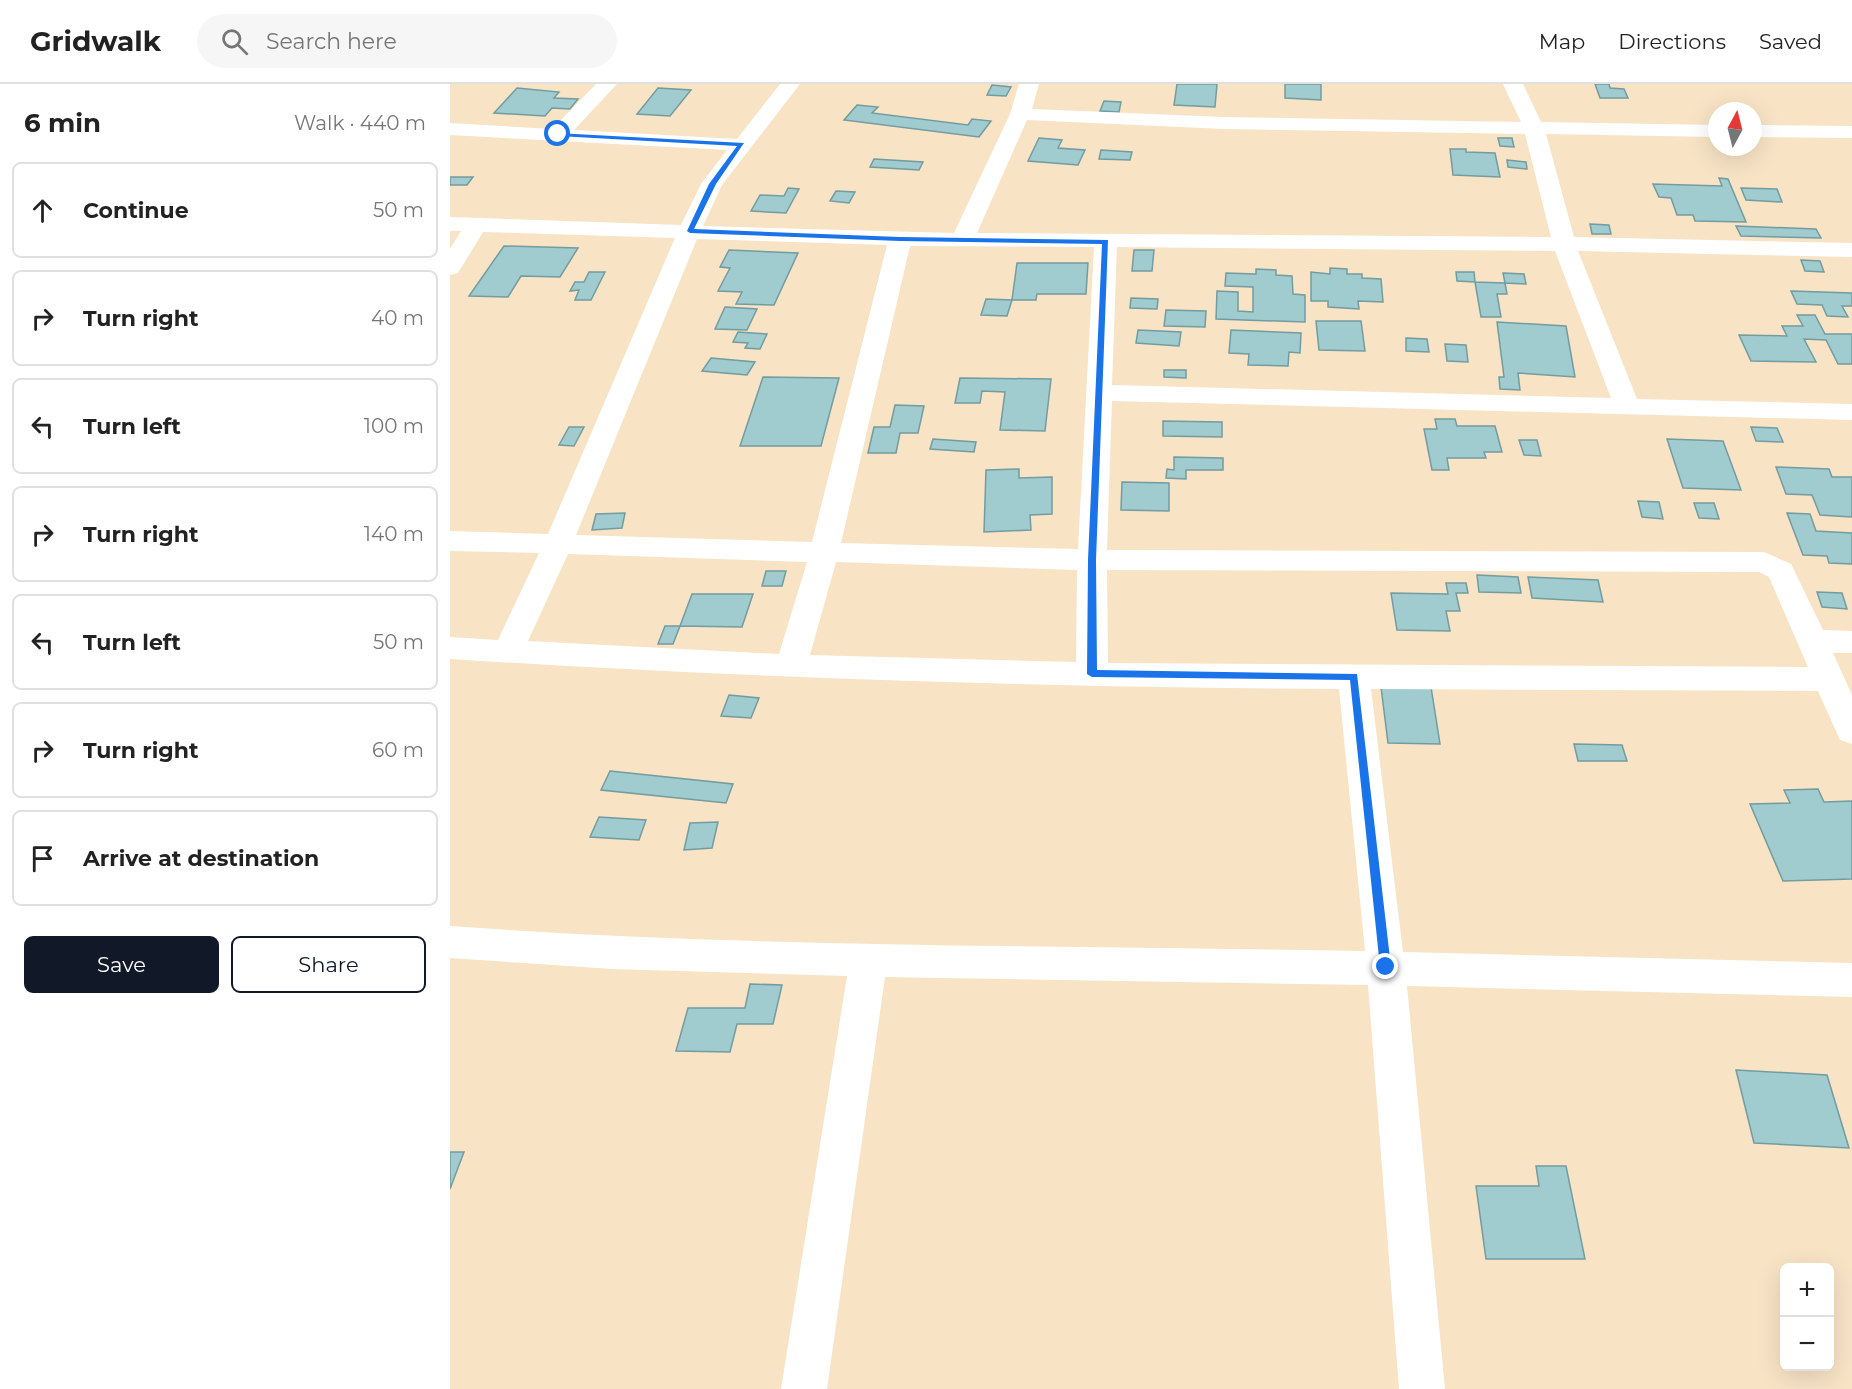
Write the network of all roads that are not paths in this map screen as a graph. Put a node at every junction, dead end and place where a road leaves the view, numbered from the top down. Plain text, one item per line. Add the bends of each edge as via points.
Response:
1 (607, 84) edge
2 (790, 84) edge
3 (1029, 84) edge
4 (1513, 84) edge
5 (1020, 114) junction
6 (450, 129) edge
7 (1534, 129) junction
8 (1708, 131) edge
9 (1762, 131) edge
10 (1852, 132) edge
11 (558, 134) junction
12 (742, 144) junction
13 (450, 224) edge
14 (476, 225) junction
15 (690, 231) junction
16 (963, 238) junction
17 (900, 239) junction
18 (1106, 242) junction
19 (1564, 244) junction
20 (1852, 250) edge
21 (450, 268) edge
22 (1101, 393) junction
23 (1628, 406) junction
24 (1852, 412) edge
25 (450, 541) edge
26 (558, 544) junction
27 (824, 553) junction
28 (1092, 560) junction
29 (1812, 641) junction
30 (1852, 642) edge
31 (450, 648) edge
32 (508, 652) junction
33 (791, 666) junction
34 (1092, 674) junction
35 (1354, 676) junction
36 (1828, 679) junction
37 (1852, 731) edge
38 (450, 942) edge
39 (869, 960) junction
40 (1386, 967) junction
41 (1852, 980) edge
42 (804, 1389) edge
43 (1422, 1389) edge

1 - 11 street
2 - 12 street
3 - 5 street
4 - 7 street
5 - 7 street via 1224,123
5 - 16 street
6 - 11 street
7 - 8 street
7 - 19 street
9 - 10 street
11 - 12 street
12 - 15 street via 712,184
13 - 14 street
14 - 15 street
14 - 21 street
15 - 17 street
15 - 26 street
16 - 17 street
16 - 18 street
17 - 27 street
18 - 19 street
18 - 22 street
19 - 20 street
19 - 23 street
22 - 23 street
22 - 28 street
23 - 24 street
25 - 26 street
26 - 27 street
26 - 32 street
27 - 28 street
27 - 33 street
28 - 29 street via 1764,562 1781,571
28 - 34 street
29 - 30 street
29 - 36 street
31 - 32 street
32 - 33 street
33 - 34 street
34 - 35 street
35 - 36 street
35 - 40 street
36 - 37 street
38 - 39 street via 548,950
39 - 40 street
39 - 42 street
40 - 41 street
40 - 43 street

